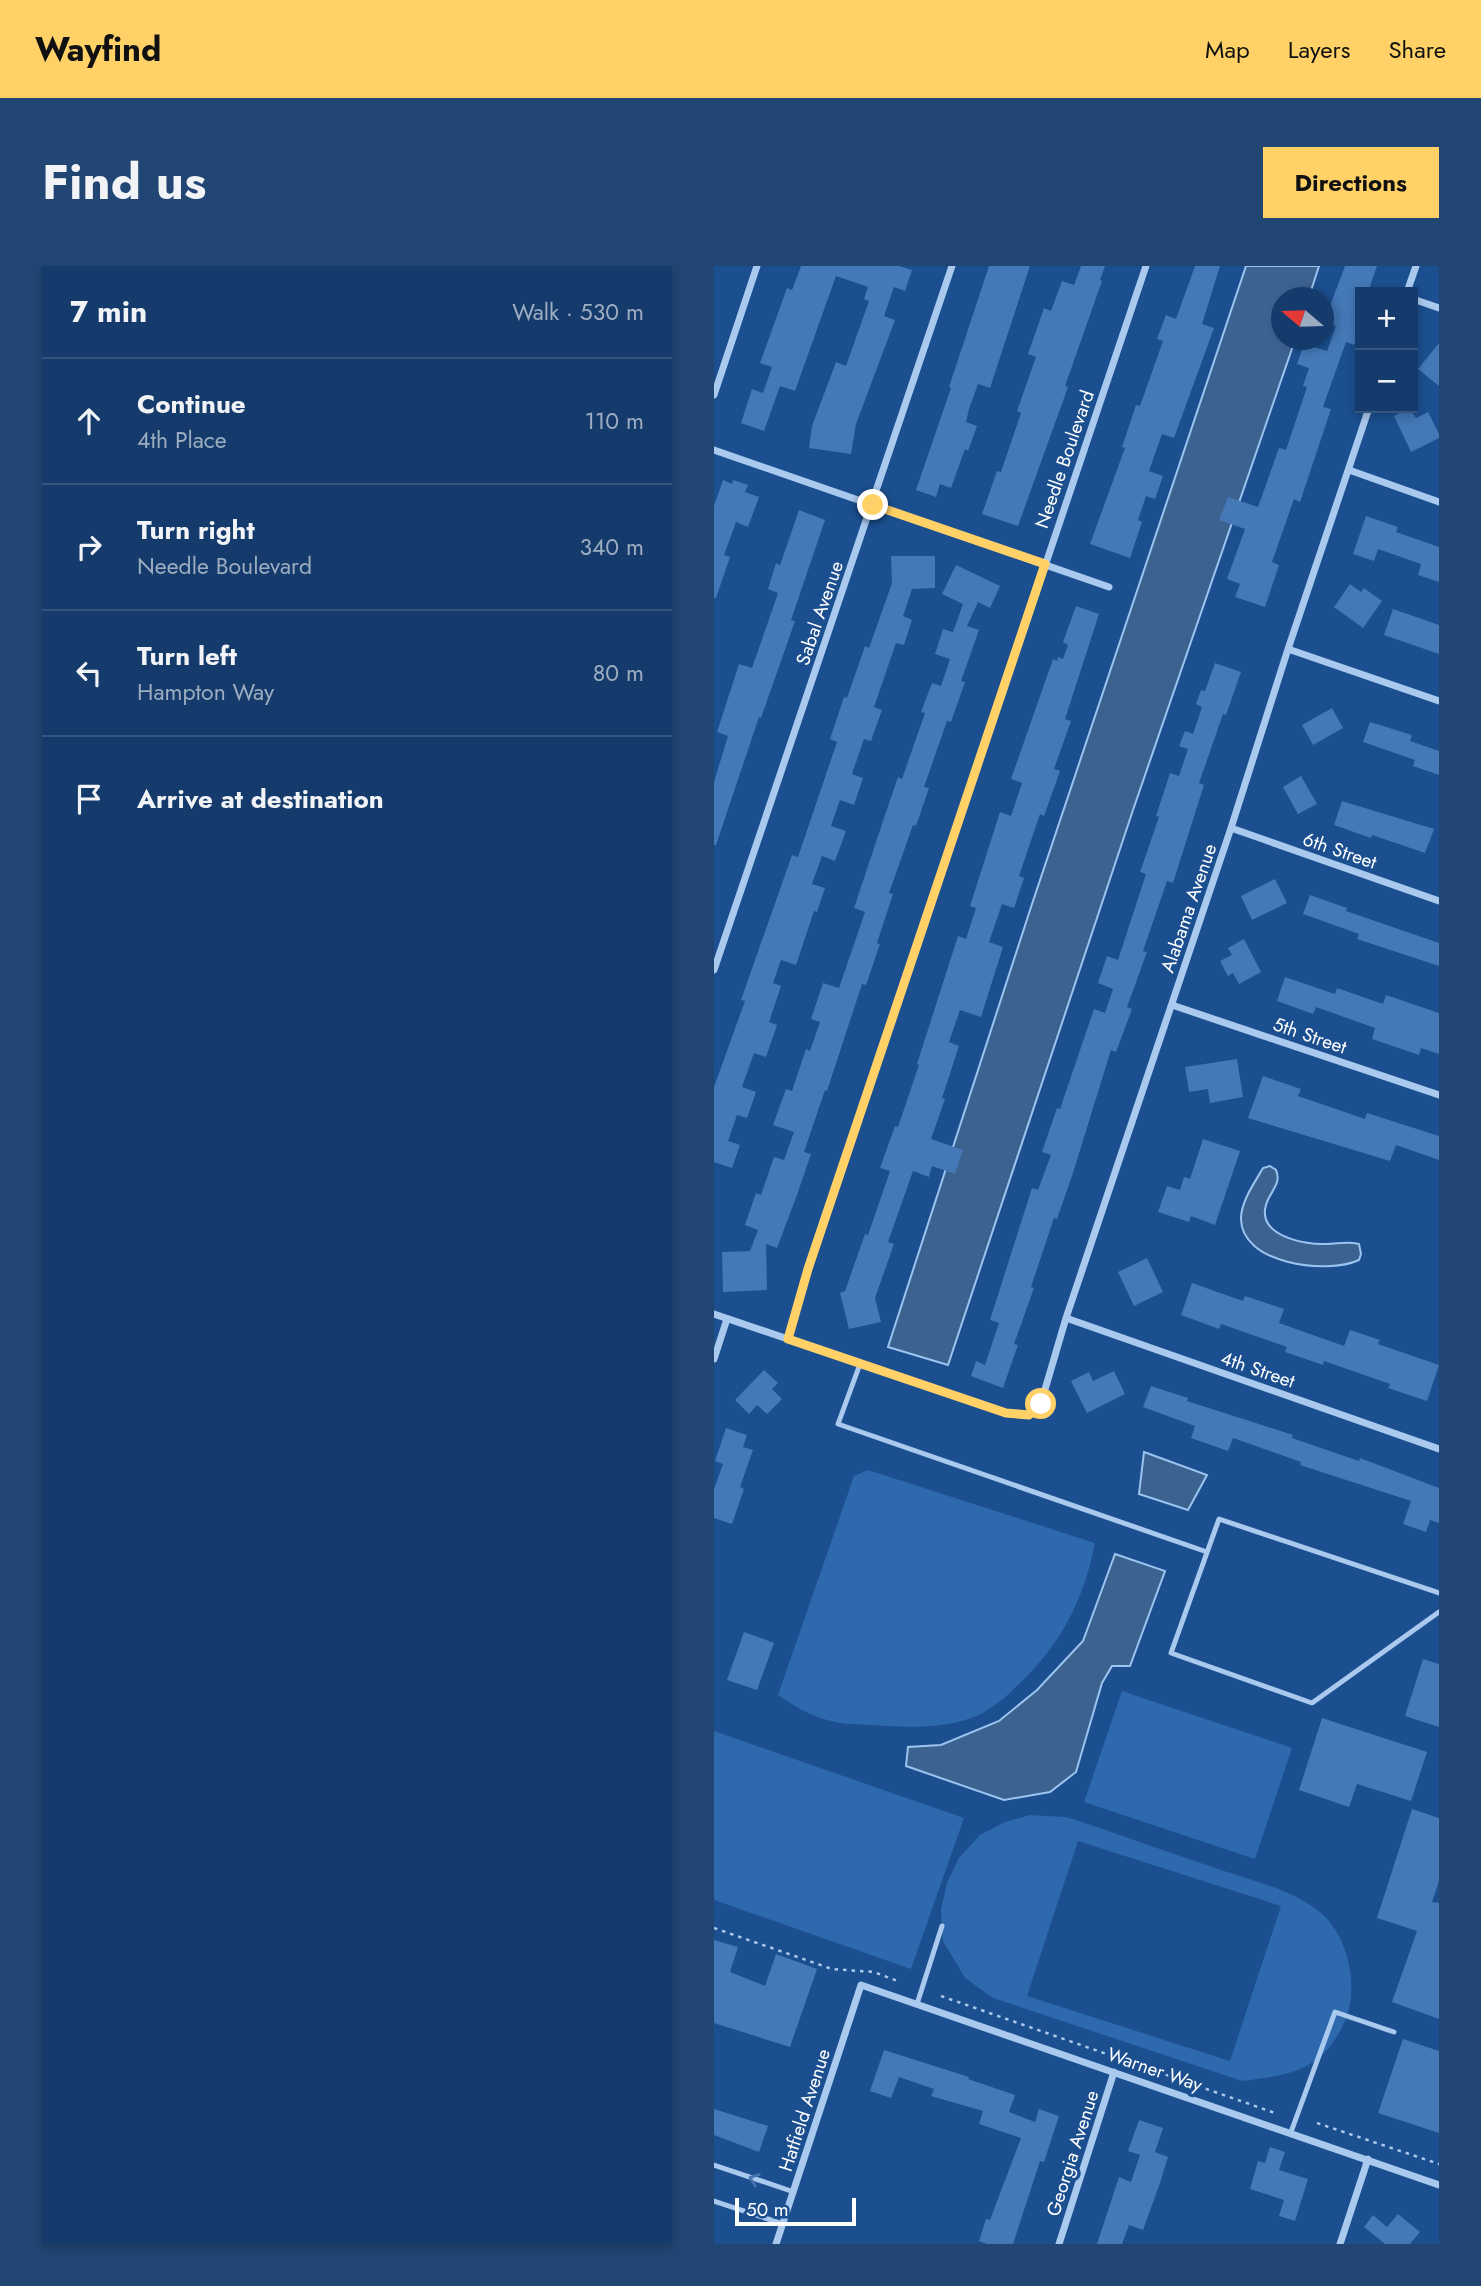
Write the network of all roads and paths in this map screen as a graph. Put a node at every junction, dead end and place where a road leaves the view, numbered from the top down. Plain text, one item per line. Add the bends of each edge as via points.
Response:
1 (757, 266) edge
2 (952, 266) edge
3 (1146, 266) edge
4 (1416, 266) edge
5 (1409, 287) edge
6 (1418, 301) edge
7 (1439, 308) edge
8 (714, 395) edge
9 (1367, 413) edge
10 (714, 450) edge
11 (1349, 470) junction
12 (1439, 502) edge
13 (873, 505) junction
14 (1045, 564) junction
15 (1109, 587) dead end
16 (1288, 649) junction
17 (1439, 701) edge
18 (1231, 828) junction
19 (1439, 901) edge
20 (714, 970) edge
21 (1172, 1005) junction
22 (1439, 1095) edge
23 (714, 1314) edge
24 (1066, 1318) junction
25 (727, 1319) junction
26 (788, 1339) junction
27 (714, 1359) edge
28 (860, 1364) junction
29 (1439, 1449) edge
30 (1207, 1552) junction
31 (1439, 1593) edge
32 (1439, 1612) edge
33 (942, 1926) dead end
34 (714, 1928) edge
35 (901, 1982) dead end
36 (861, 1985) joint
37 (941, 1996) dead end
38 (917, 2004) junction
39 (1394, 2032) dead end
40 (1115, 2072) junction
41 (1275, 2113) dead end
42 (1317, 2123) dead end
43 (1291, 2132) junction
44 (1368, 2159) junction
45 (1439, 2164) edge
46 (714, 2165) edge
47 (1439, 2185) edge
48 (794, 2192) junction
49 (714, 2201) edge
50 (783, 2224) junction
51 (776, 2244) edge
52 (1059, 2244) edge
53 (1340, 2244) edge

1 - 8 street
2 - 13 street, Sabal Avenue
3 - 14 street, Needle Boulevard
4 - 5 street
6 - 7 street
9 - 11 street, Alabama Avenue
10 - 13 street
11 - 12 street
11 - 16 street, Alabama Avenue
13 - 14 street
13 - 20 street, Sabal Avenue
14 - 15 street
14 - 26 street, Needle Boulevard
16 - 17 street
16 - 18 street, Alabama Avenue
18 - 19 street, 6th Street
18 - 21 street, Alabama Avenue
21 - 22 street, 5th Street
21 - 24 street, Alabama Avenue
23 - 25 street
24 - 28 street, Alabama Avenue via 1041,1404 1029,1415 1006,1413
24 - 29 street, 4th Street
25 - 26 street
25 - 27 street
26 - 28 street
28 - 30 lane via 838,1424
30 - 31 lane via 1219,1519
30 - 32 lane via 1171,1653 1311,1703
33 - 38 lane
34 - 35 path via 832,1969 874,1972
36 - 38 street, Warner Way
36 - 48 street, Hatfield Avenue
37 - 41 path
38 - 40 street, Warner Way
39 - 43 lane via 1335,2012
40 - 43 street, Warner Way
40 - 52 street, Georgia Avenue
42 - 45 path
43 - 44 street, Warner Way
44 - 47 street, Warner Way
44 - 53 street
48 -> 46 lane
48 - 50 street, Hatfield Avenue
49 - 50 lane
50 - 51 street, Hatfield Avenue

